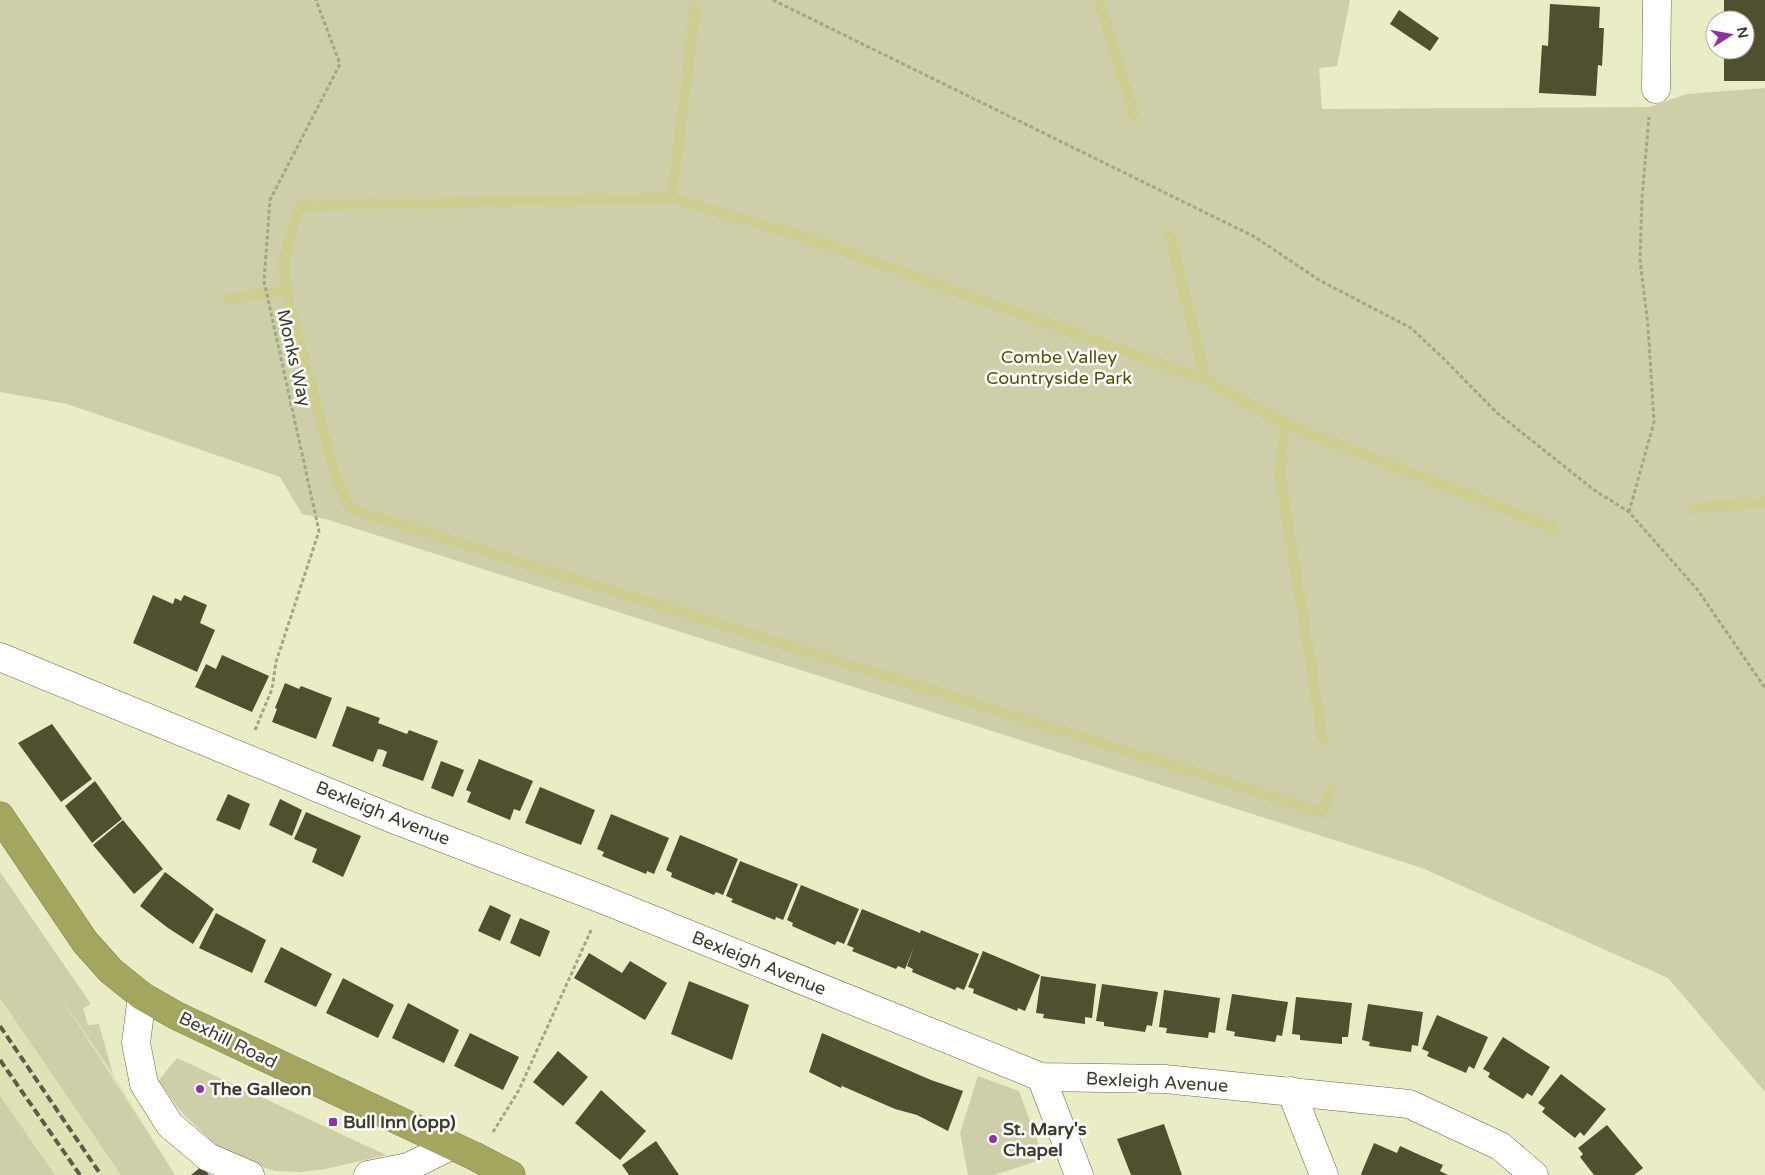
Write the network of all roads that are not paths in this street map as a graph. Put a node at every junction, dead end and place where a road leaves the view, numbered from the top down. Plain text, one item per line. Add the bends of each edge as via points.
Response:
1 (1658, 0) edge
2 (1656, 89) road end
3 (0, 657) edge
4 (0, 816) edge
5 (142, 996) junction
6 (1041, 1077) junction
7 (1291, 1091) junction
8 (463, 1151) junction
9 (250, 1175) edge
10 (368, 1175) edge
11 (511, 1175) edge
12 (1078, 1175) edge
13 (1324, 1175) edge
14 (1534, 1175) edge

1 - 2 street
3 - 6 street, Bexleigh Avenue via 398,821 604,900
4 - 5 highway, Bexhill Road via 84,942 111,971
5 - 8 highway, Bexhill Road via 177,1016
5 - 9 street via 136,1043 144,1084 170,1125 208,1157
6 - 7 street, Bexleigh Avenue via 1165,1079
6 - 12 street
7 - 13 street
7 - 14 street, Bexleigh Avenue via 1409,1104 1500,1146
8 - 10 street
8 - 11 highway, Bexhill Road

